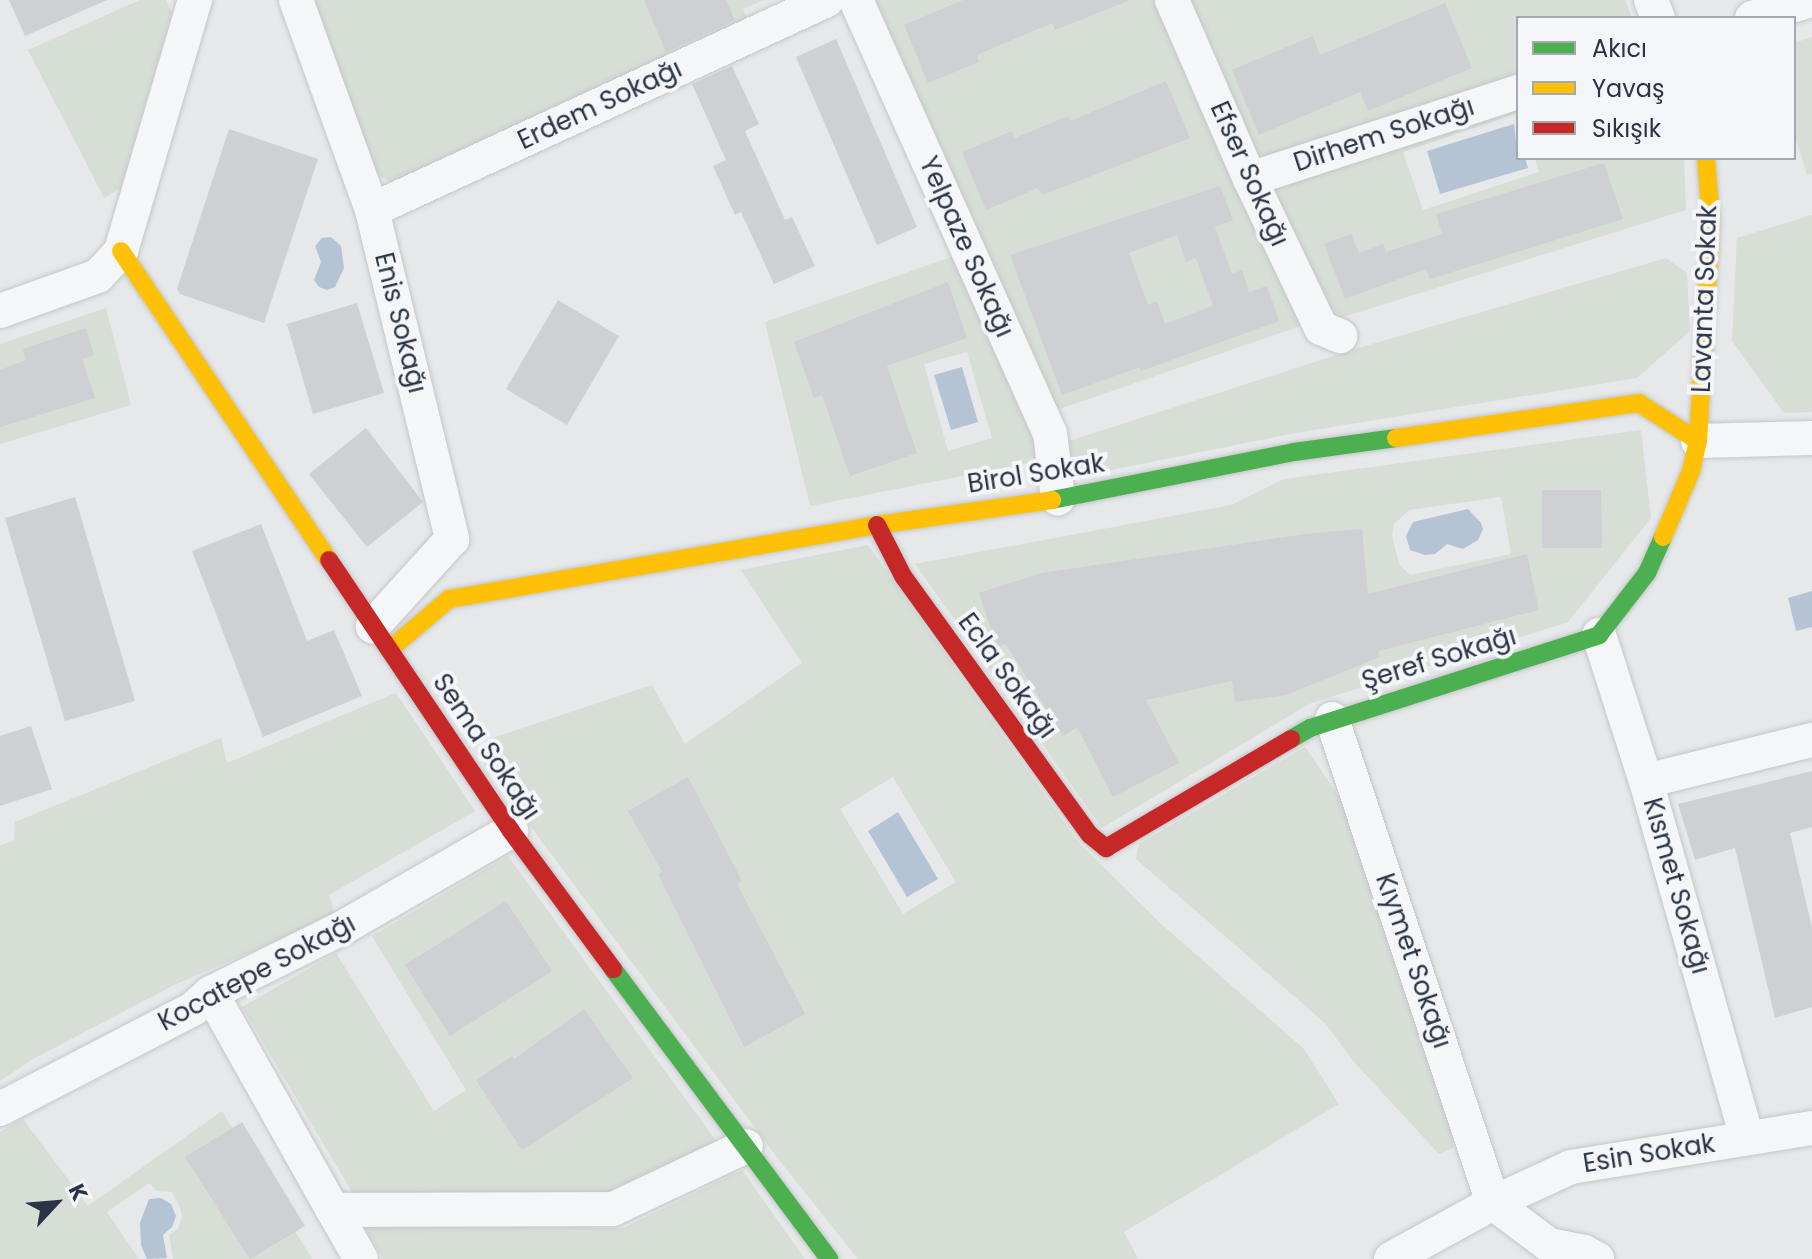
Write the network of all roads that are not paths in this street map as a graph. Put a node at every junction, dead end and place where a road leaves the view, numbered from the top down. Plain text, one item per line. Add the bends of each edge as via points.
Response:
1 (195, 0) edge
2 (296, 0) edge
3 (827, 0) edge
4 (856, 0) edge
5 (1172, 0) edge
6 (1811, 0) edge
7 (1759, 16) edge
8 (1516, 93) edge
9 (1706, 160) edge
10 (1250, 179) junction
11 (372, 210) junction
12 (121, 251) junction
13 (0, 311) edge
14 (1340, 336) dead end
15 (1812, 438) edge
16 (1698, 441) junction
17 (1058, 499) junction
18 (877, 525) junction
19 (1599, 635) junction
20 (381, 638) junction
21 (1332, 719) junction
22 (1812, 740) edge
23 (1646, 781) junction
24 (511, 831) junction
25 (1106, 848) joint
26 (211, 993) junction
27 (0, 1109) edge
28 (1812, 1128) edge
29 (1747, 1138) junction
30 (746, 1146) junction
31 (1493, 1203) junction
32 (333, 1210) junction
33 (361, 1259) edge
34 (829, 1259) edge
35 (1391, 1259) edge
36 (1597, 1259) edge

1 - 12 street
2 - 11 street, Enis Sokağı
3 - 11 street, Erdem Sokağı
4 - 17 street, Yelpaze Sokağı via 1050,433
5 - 10 street, Efser Sokağı
6 - 7 street
8 - 10 street, Dirhem Sokağı
9 - 16 street, Lavanta Sokak via 1711,221
10 - 14 street, Efser Sokağı via 1321,328
11 - 20 street, Enis Sokağı via 452,539
12 - 13 street via 98,276
12 - 20 street, Sema Sokağı
15 - 16 street
16 - 17 street, Birol Sokak via 1639,403 1294,452
16 - 19 street via 1691,471 1647,573
17 - 18 street, Birol Sokak
18 - 20 street, Birol Sokak via 449,599
18 - 25 street, Ecla Sokağı via 903,576 1090,835
19 - 21 street, Şeref Sokağı
19 - 23 street, Kısmet Sokağı
20 - 24 street, Sema Sokağı
21 - 25 street, Şeref Sokağı
21 - 31 street, Kıymet Sokağı
22 - 23 street
23 - 29 street, Kısmet Sokağı
24 - 26 street, Kocatepe Sokağı via 344,927
24 - 30 street, Sema Sokağı
26 - 27 street, Kocatepe Sokağı via 193,1009
26 - 32 street
28 - 29 street, Esin Sokak
29 - 31 street, Esin Sokak via 1571,1167
30 - 32 street via 613,1209
30 - 34 street, Sema Sokağı
31 - 35 street, Esin Sokak
31 - 36 street via 1549,1245
32 - 33 street

